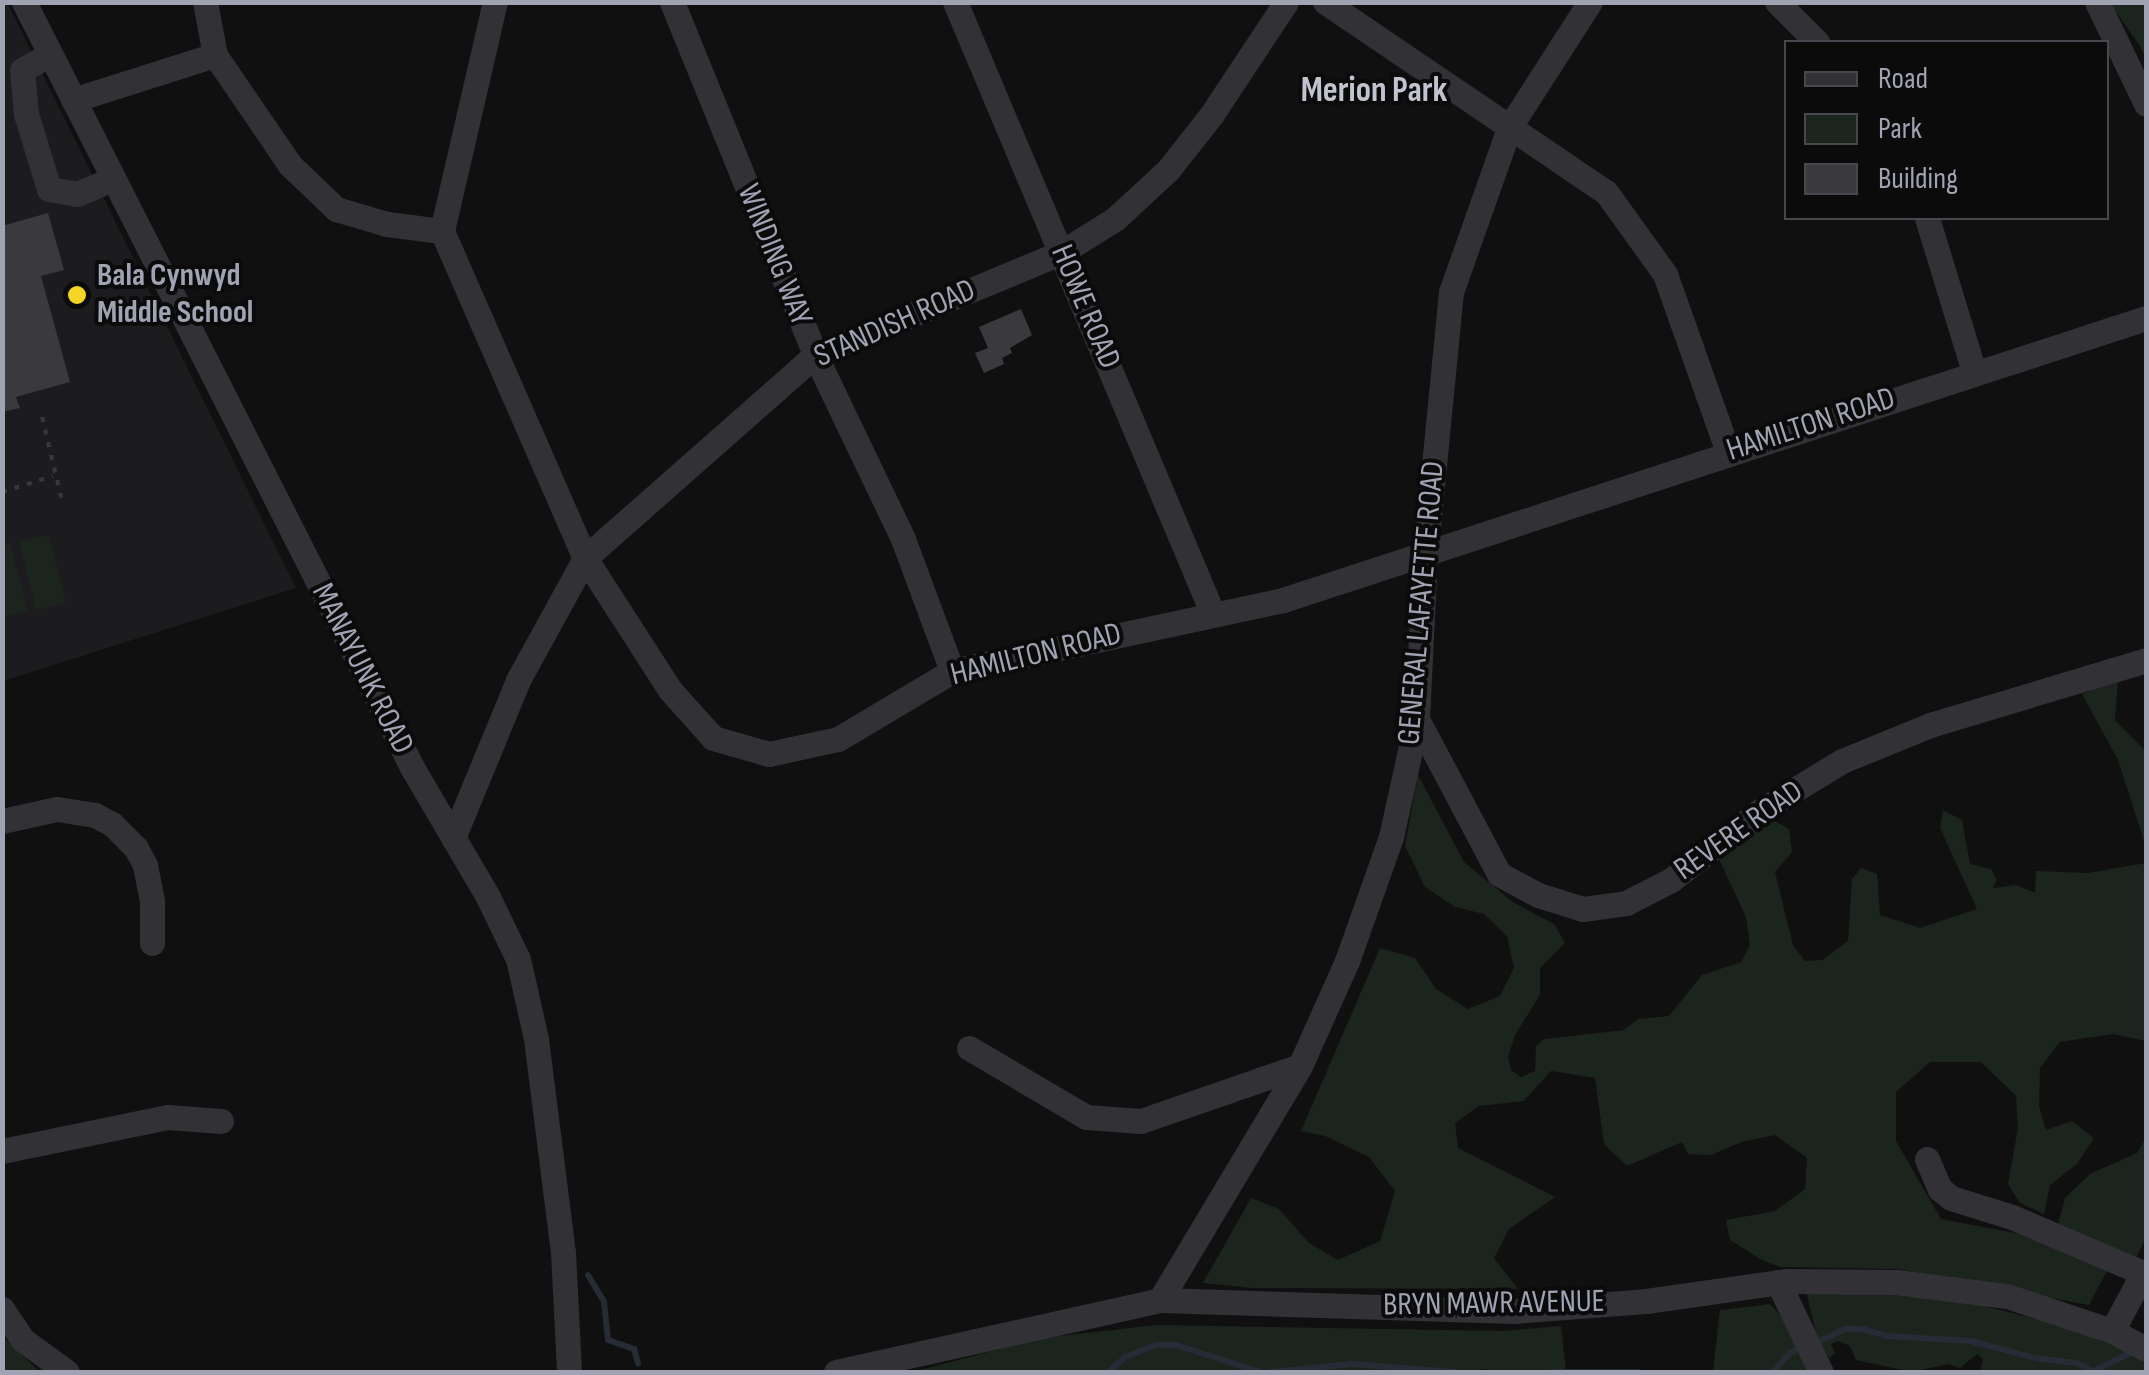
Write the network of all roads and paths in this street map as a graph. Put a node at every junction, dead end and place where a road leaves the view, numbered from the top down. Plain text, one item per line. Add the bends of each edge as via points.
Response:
1 (24, 2) edge
2 (205, 2) edge
3 (496, 2) edge
4 (672, 2) edge
5 (956, 2) edge
6 (1286, 2) edge
7 (1324, 2) edge
8 (1590, 2) edge
9 (1777, 2) edge
10 (2097, 2) edge
11 (1815, 40) edge
12 (50, 54) junction
13 (215, 55) junction
14 (73, 100) junction
15 (2146, 104) edge
16 (1509, 128) junction
17 (113, 179) junction
18 (1928, 220) edge
19 (442, 232) junction
20 (1062, 252) junction
21 (2146, 318) edge
22 (815, 355) junction
23 (1974, 372) junction
24 (42, 417) dead end
25 (1728, 452) junction
26 (53, 476) junction
27 (2, 492) edge
28 (62, 501) dead end
29 (1424, 556) junction
30 (585, 558) junction
31 (1212, 612) junction
32 (2146, 660) edge
33 (952, 671) junction
34 (1417, 718) junction
35 (2, 821) edge
36 (453, 838) junction
37 (152, 943) dead end
38 (969, 1048) dead end
39 (1300, 1066) junction
40 (222, 1121) dead end
41 (2, 1152) edge
42 (1927, 1159) dead end
43 (2145, 1272) edge
44 (1778, 1282) junction
45 (1160, 1300) junction
46 (2, 1309) edge
47 (2130, 1340) edge
48 (1812, 1352) edge
49 (67, 1372) edge
50 (569, 1372) edge
51 (836, 1372) edge

1 - 12 street, MANAYUNK ROAD
2 - 13 street
3 - 19 street
4 - 22 street, WINDING WAY
5 - 20 street, HOWE ROAD
6 - 20 street, STANDISH ROAD via 1168,170 1115,219
7 - 16 street
8 - 16 street, GENERAL LAFAYETTE ROAD
9 - 11 street
10 - 15 street
12 - 14 street, MANAYUNK ROAD
12 - 17 street via 22,70 26,114 48,189 76,194
13 - 14 street
13 - 19 street via 290,165 336,208
14 - 17 street, MANAYUNK ROAD
16 - 25 street via 1606,192 1665,274
16 - 29 street, GENERAL LAFAYETTE ROAD via 1451,292
17 - 36 street, MANAYUNK ROAD
18 - 23 street
19 - 30 street, HAMILTON ROAD
20 - 22 street, STANDISH ROAD
20 - 31 street, HOWE ROAD
21 - 23 street, HAMILTON ROAD
22 - 30 street, STANDISH ROAD
22 - 33 street, WINDING WAY via 904,540
23 - 25 street, HAMILTON ROAD
24 - 26 path
25 - 29 street, HAMILTON ROAD
26 - 27 path
26 - 28 path
29 - 31 street, HAMILTON ROAD via 1283,600
29 - 34 street, GENERAL LAFAYETTE ROAD
30 - 33 street, HAMILTON ROAD via 670,690 714,738 769,754 838,739
30 - 36 street, STANDISH ROAD via 518,680
31 - 33 street, HAMILTON ROAD
32 - 34 street, REVERE ROAD via 1930,725 1842,761 1760,811 1671,880 1626,904 1584,909 1498,874
34 - 39 street, GENERAL LAFAYETTE ROAD via 1391,837
35 - 37 street via 57,809 112,824 144,865
36 - 50 street, MANAYUNK ROAD via 505,929 529,999 562,1252
38 - 39 street via 1086,1116 1141,1121
39 - 45 street, GENERAL LAFAYETTE ROAD
40 - 41 street via 168,1118
42 - 43 street via 1951,1198
43 - 47 street
44 - 45 street, BRYN MAWR AVENUE via 1514,1311
44 - 47 street, BRYN MAWR AVENUE via 1896,1282 2008,1296
44 - 48 street
45 - 51 street, BRYN MAWR AVENUE
46 - 49 street via 24,1340

